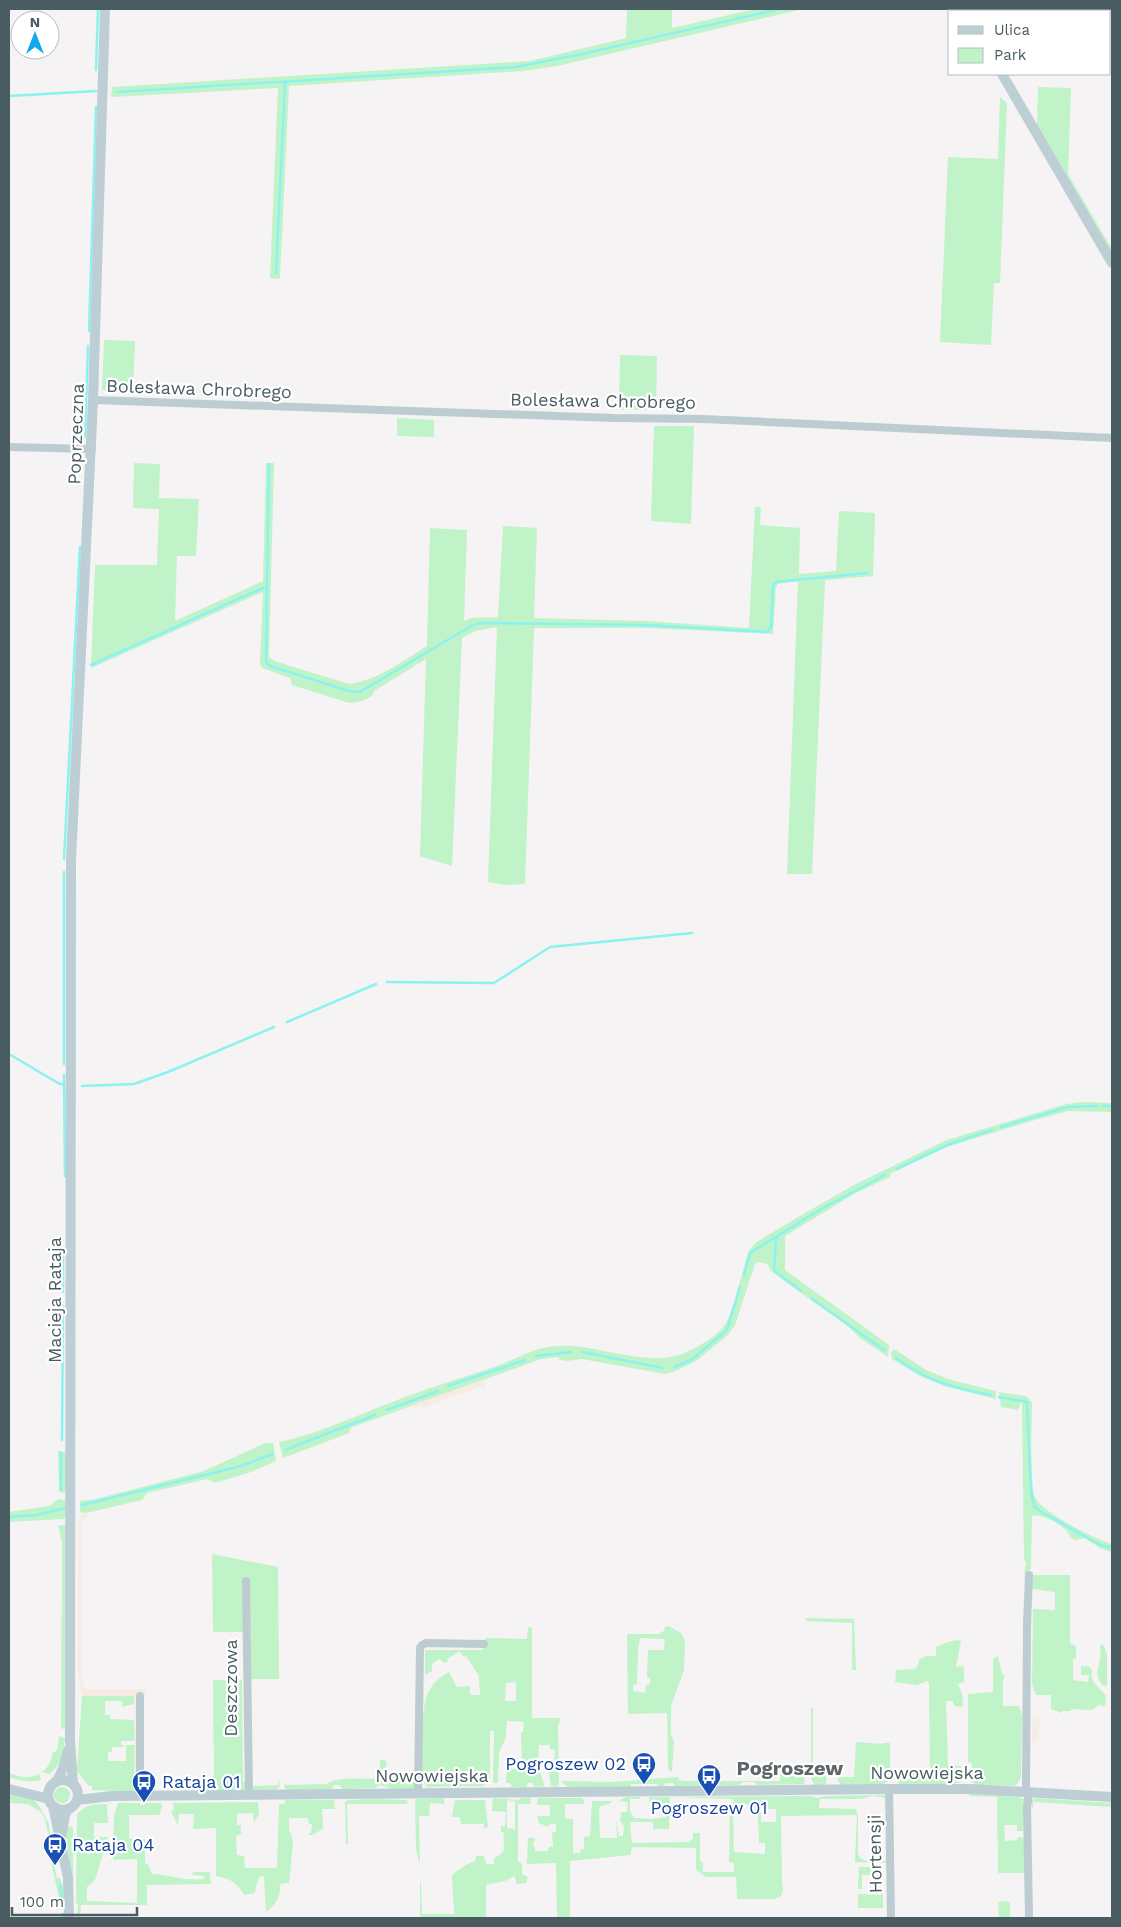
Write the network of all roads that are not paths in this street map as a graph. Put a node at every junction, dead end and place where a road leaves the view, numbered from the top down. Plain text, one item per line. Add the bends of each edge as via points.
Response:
1 (105, 9) edge
2 (1003, 75) edge
3 (1112, 263) edge
4 (94, 400) junction
5 (1112, 438) edge
6 (9, 447) edge
7 (92, 449) junction
8 (71, 860) joint
9 (1029, 1575) dead end
10 (246, 1581) dead end
11 (484, 1644) dead end
12 (140, 1696) dead end
13 (70, 1740) junction
14 (54, 1784) junction
15 (74, 1786) junction
16 (889, 1789) junction
17 (11, 1790) edge
18 (1028, 1792) junction
19 (418, 1793) junction
20 (248, 1795) junction
21 (112, 1796) junction
22 (140, 1796) junction
23 (1112, 1797) edge
24 (77, 1800) junction
25 (51, 1803) junction
26 (68, 1809) junction
27 (61, 1840) junction
28 (1029, 1916) dead end
29 (69, 1918) edge
30 (891, 1918) edge

1 - 4 street, Poprzeczna
2 - 3 street
4 - 5 street, Bolesława Chrobrego via 703,419
4 - 7 street, Poprzeczna
6 - 7 street
7 - 8 street, Poprzeczna
8 - 13 street, Macieja Rataja
9 - 18 street
10 - 20 street, Deszczowa
11 - 19 street via 426,1643 420,1648
12 - 22 street
13 - 14 street, Macieja Rataja via 64,1766
13 - 15 street, Macieja Rataja
14 - 15 street via 67,1781
14 - 17 street
14 - 25 street via 48,1793
15 - 21 street, Nowowiejska
15 - 24 street
16 - 18 street, Nowowiejska
16 - 19 street, Nowowiejska
16 - 30 street, Hortensji
17 - 25 street
18 - 23 street, Nowowiejska
18 - 28 street
19 - 20 street, Nowowiejska
20 - 22 street, Nowowiejska
21 - 22 street, Nowowiejska
21 - 24 street, Nowowiejska
24 - 26 street
25 - 26 street via 62,1810
25 - 27 street
26 - 27 street
27 - 29 street via 68,1878

